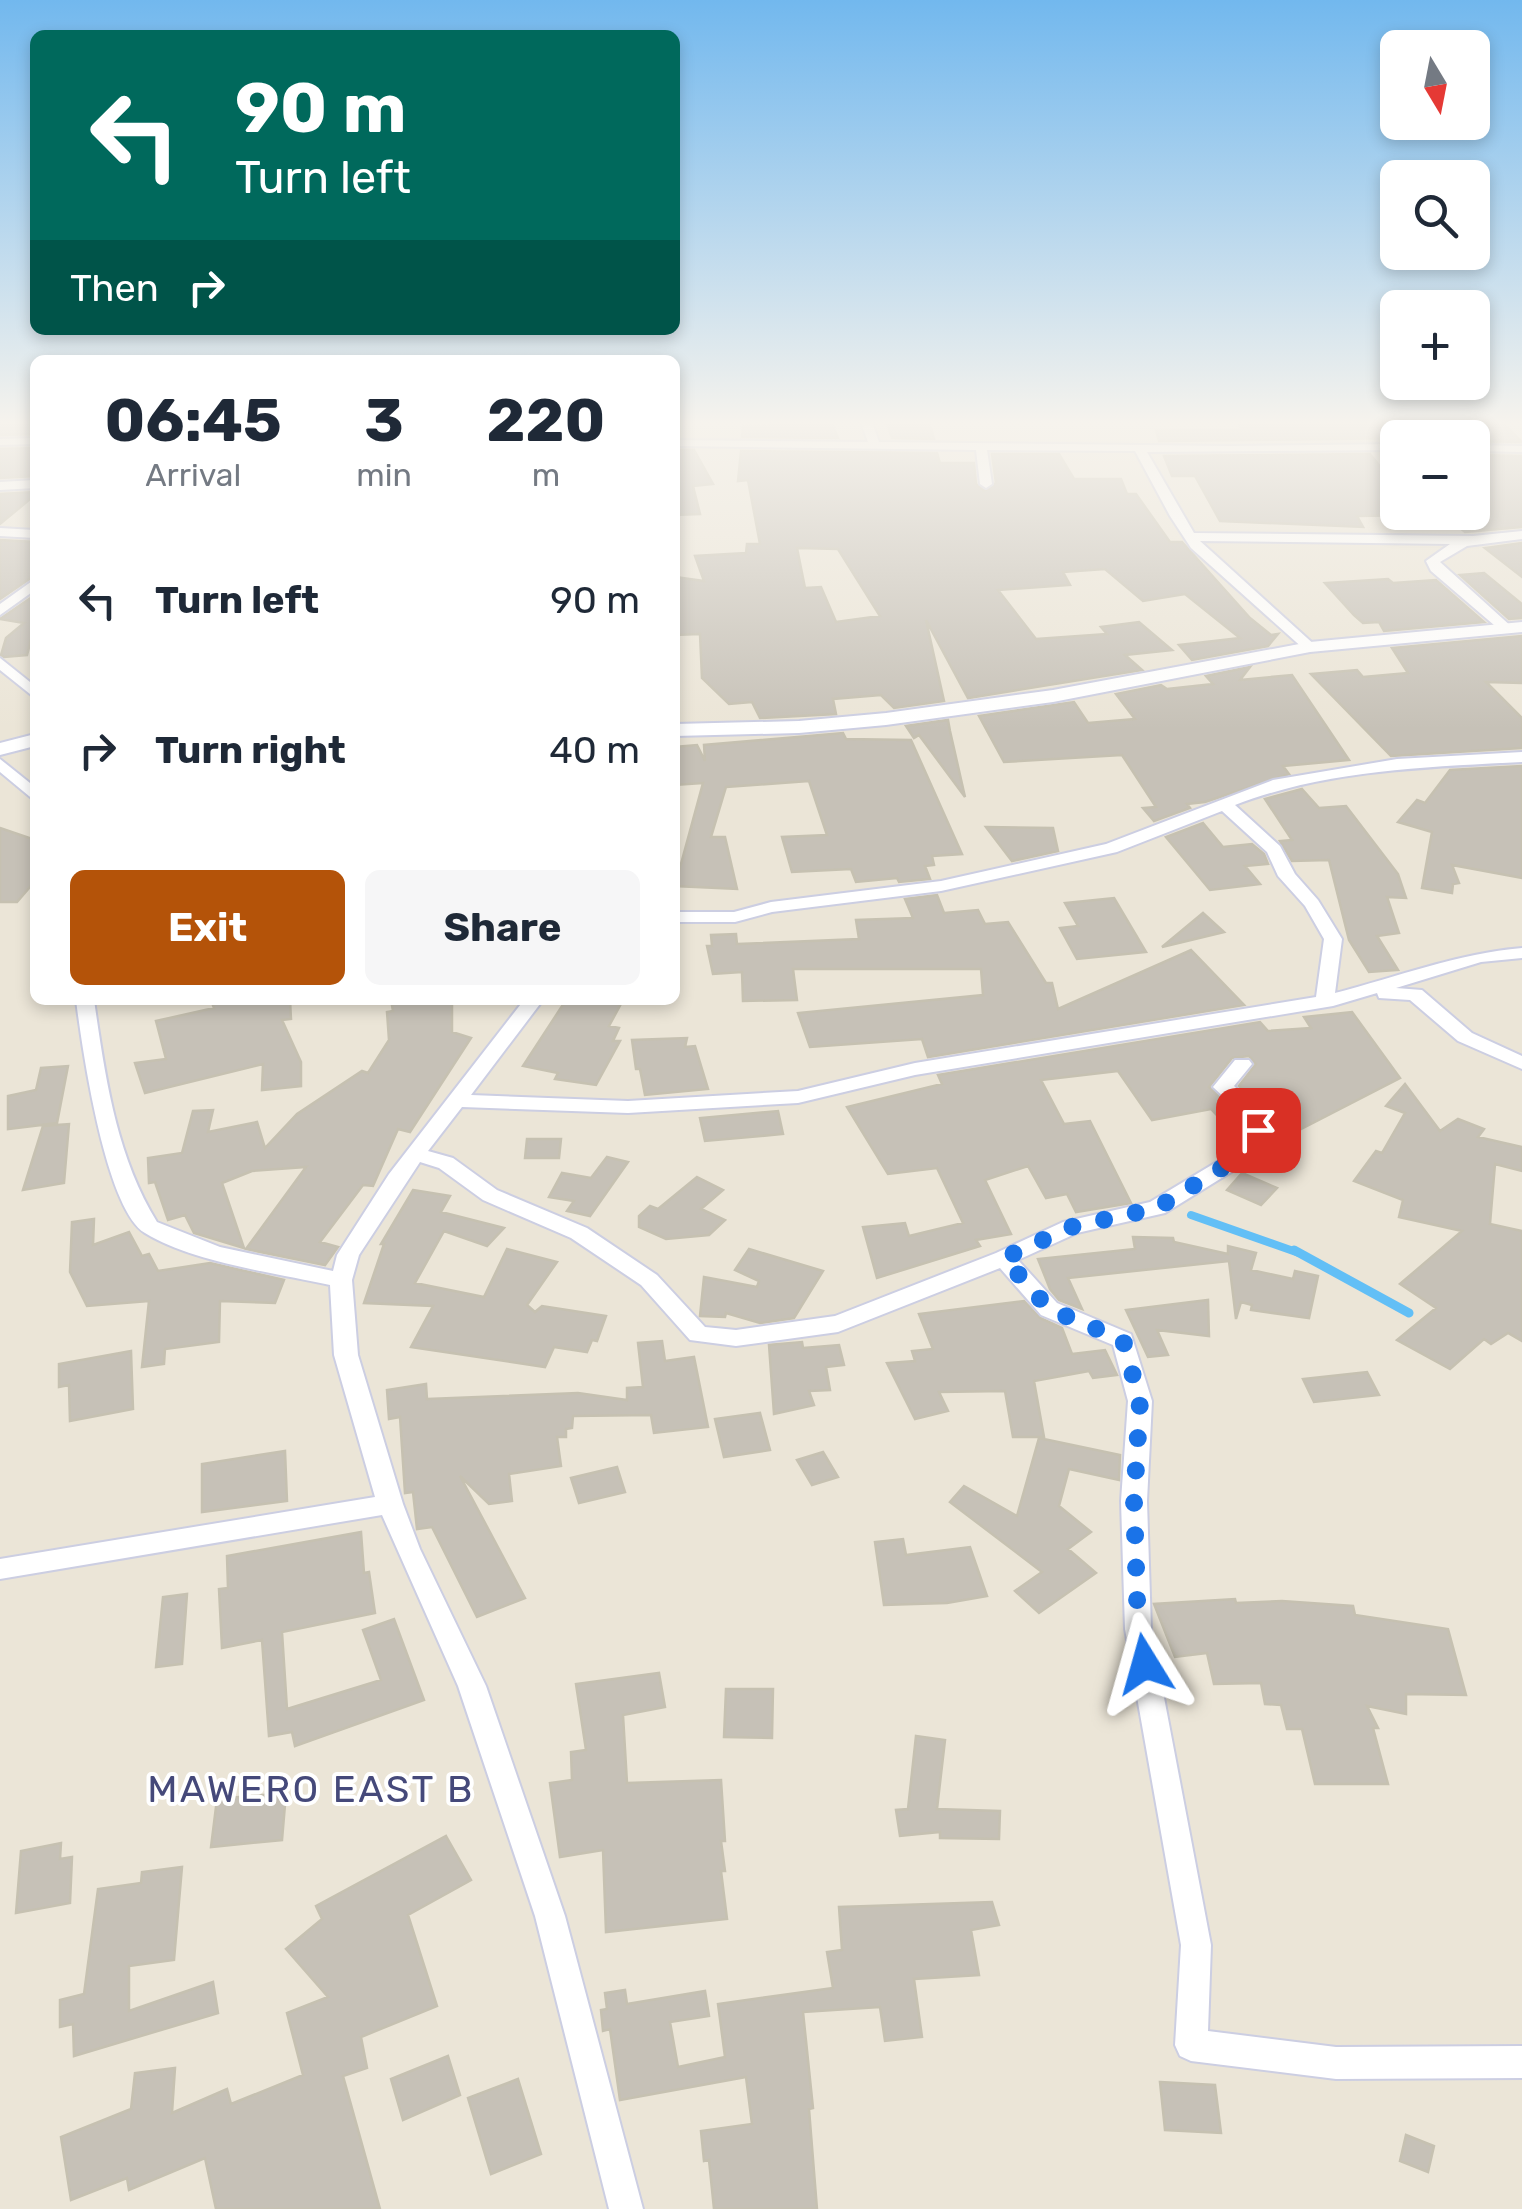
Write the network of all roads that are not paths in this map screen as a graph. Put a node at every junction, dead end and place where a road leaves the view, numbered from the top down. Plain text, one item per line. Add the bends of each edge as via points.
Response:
1 (1182, 523) edge
2 (0, 532) edge
3 (30, 534) edge
4 (1522, 535) edge
5 (1190, 537) junction
6 (1476, 540) junction
7 (30, 587) edge
8 (0, 611) edge
9 (1514, 628) edge
10 (1310, 648) junction
11 (0, 662) edge
12 (30, 689) edge
13 (680, 730) edge
14 (30, 741) edge
15 (0, 749) edge
16 (1522, 757) edge
17 (0, 764) edge
18 (30, 791) edge
19 (1223, 803) junction
20 (680, 917) edge
21 (1522, 952) edge
22 (1325, 1001) junction
23 (86, 1005) edge
24 (530, 1005) edge
25 (1522, 1063) edge
26 (1242, 1064) dead end
27 (458, 1101) junction
28 (414, 1154) junction
29 (1004, 1258) junction
30 (341, 1280) junction
31 (390, 1504) junction
32 (0, 1569) edge
33 (1522, 2062) edge
34 (626, 2209) edge

1 - 5 street
2 - 3 street
4 - 6 street
5 - 6 street
5 - 10 street
6 - 9 street via 1443,550 1433,564
7 - 8 street
9 - 10 street
10 - 13 street via 957,711 799,727
11 - 12 street
14 - 15 street
16 - 19 street via 1351,770
17 - 18 street
19 - 20 street via 1111,848 1033,868 735,917
19 - 22 street via 1274,850 1333,939
21 - 22 street via 1478,957
22 - 25 street via 1415,994 1465,1037
22 - 27 street via 915,1069 798,1097 628,1106
23 - 30 street via 118,1164 149,1226 214,1253
24 - 27 street
26 - 29 street via 1222,1087 1255,1115 1254,1148 1157,1208 1071,1227
27 - 28 street
28 - 29 street via 446,1163 490,1195 579,1233 648,1280 698,1334 736,1338 838,1324
28 - 30 street via 348,1255
29 - 33 street via 1049,1309 1123,1340 1140,1401 1134,1501 1138,1629 1196,1944 1191,2045 1336,2063
30 - 31 street via 346,1355
31 - 32 street
31 - 34 street via 472,1686 550,1916

